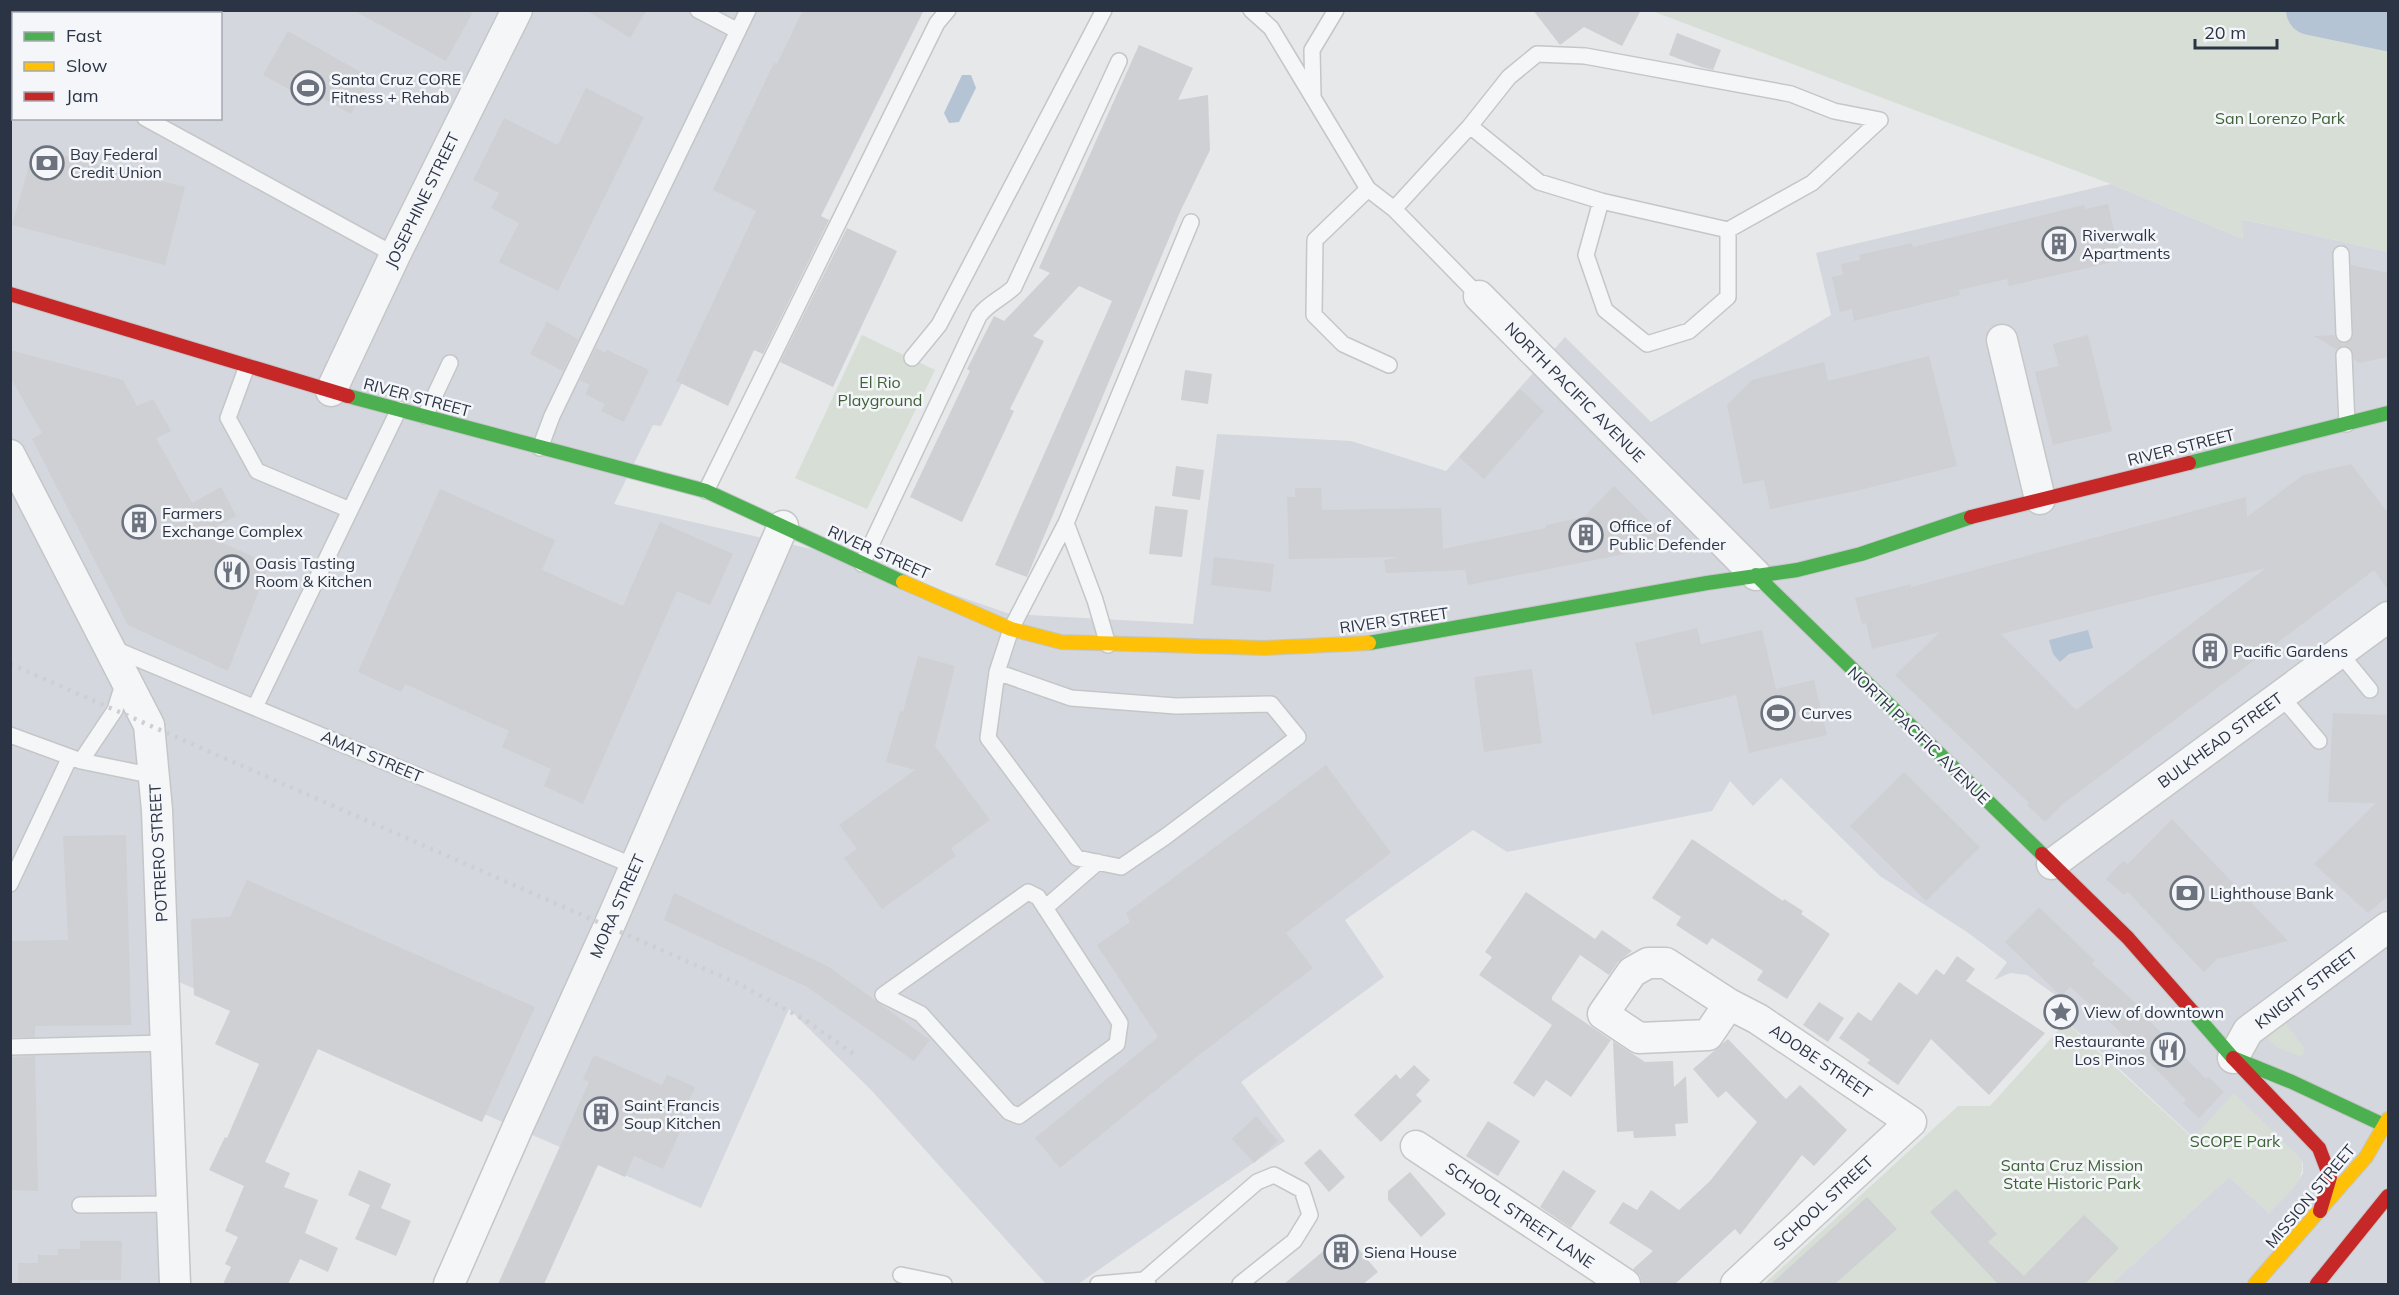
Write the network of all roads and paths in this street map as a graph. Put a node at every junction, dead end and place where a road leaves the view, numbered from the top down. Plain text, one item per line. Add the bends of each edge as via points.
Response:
1 (517, 10) edge
2 (699, 10) edge
3 (748, 10) edge
4 (948, 10) edge
5 (1104, 10) edge
6 (1251, 10) edge
7 (1336, 10) edge
8 (738, 31) junction
9 (1119, 61) dead end
10 (1313, 99) junction
11 (149, 120) edge
12 (1470, 126) junction
13 (1368, 189) junction
14 (1601, 201) junction
15 (1394, 209) junction
16 (1191, 222) dead end
17 (1728, 230) junction
18 (2342, 254) dead end
19 (395, 255) junction
20 (10, 294) edge
21 (1479, 296) joint
22 (2344, 334) dead end
23 (2002, 340) dead end
24 (2344, 355) dead end
25 (912, 358) dead end
26 (450, 363) dead end
27 (1389, 365) dead end
28 (247, 366) junction
29 (331, 391) junction
30 (399, 409) junction
31 (2388, 413) edge
32 (425, 416) junction
33 (2347, 423) junction
34 (540, 448) junction
35 (10, 455) edge
36 (706, 491) junction
37 (2040, 499) junction
38 (350, 510) junction
39 (1981, 514) junction
40 (1066, 523) junction
41 (783, 526) junction
42 (1891, 530) dead end
43 (1818, 550) dead end
44 (862, 564) junction
45 (1756, 575) junction
46 (2388, 617) edge
47 (1011, 629) junction
48 (1108, 645) junction
49 (109, 646) junction
50 (2339, 652) junction
51 (997, 672) junction
52 (125, 678) junction
53 (2370, 690) dead end
54 (2281, 696) junction
55 (255, 707) junction
56 (10, 735) edge
57 (2319, 741) dead end
58 (75, 759) junction
59 (154, 777) junction
60 (1098, 862) junction
61 (2052, 864) junction
62 (634, 866) junction
63 (10, 884) edge
64 (1045, 908) junction
65 (2388, 927) edge
66 (1728, 1004) dead end
67 (165, 1043) junction
68 (10, 1047) edge
69 (2233, 1058) junction
70 (1911, 1122) joint
71 (2387, 1124) edge
72 (1416, 1146) dead end
73 (2388, 1197) edge
74 (170, 1204) junction
75 (80, 1205) dead end
76 (2319, 1213) junction
77 (900, 1275) dead end
78 (1146, 1282) edge
79 (174, 1284) edge
80 (449, 1284) edge
81 (944, 1284) edge
82 (1098, 1284) edge
83 (1240, 1284) edge
84 (1625, 1284) edge
85 (1736, 1284) edge
86 (2255, 1284) edge
87 (2317, 1284) edge

1 - 19 street, JOSEPHINE STREET
2 - 8 lane
3 - 8 lane
4 - 36 lane via 937,23
5 - 25 lane via 939,326
6 - 10 lane via 1271,28
7 - 10 lane via 1311,50
8 - 34 lane
9 - 44 lane via 1014,287 985,307 979,316
10 - 13 lane
11 - 19 lane
12 - 14 lane via 1539,182
12 - 15 lane
12 - 17 lane via 1509,77 1537,54 1585,56 1791,94 1834,111 1880,120 1812,183
13 - 15 lane
13 - 27 lane via 1315,240 1314,315 1343,344
14 - 17 lane
14 - 17 lane via 1586,255 1605,310 1647,344 1689,331 1728,297
15 - 21 lane
16 - 40 lane
18 - 22 lane
19 - 29 street, JOSEPHINE STREET
20 - 28 main road, RIVER STREET
21 - 45 street, NORTH PACIFIC AVENUE
23 - 37 street
24 - 33 lane
26 - 32 lane
28 - 29 main road, RIVER STREET
28 - 38 lane via 228,418 257,471
29 - 30 main road, RIVER STREET
30 - 32 main road, RIVER STREET
30 - 38 lane
31 - 33 main road, RIVER STREET
32 - 34 main road, RIVER STREET
33 - 37 main road, RIVER STREET
34 - 36 main road, RIVER STREET
35 - 49 street, POTRERO STREET
36 - 41 main road, RIVER STREET
37 - 39 main road, RIVER STREET
38 - 55 lane
39 - 42 main road, RIVER STREET
39 - 45 main road, RIVER STREET via 1862,554 1797,570
40 - 47 lane
40 - 48 lane
41 - 44 main road, RIVER STREET
41 - 62 street, MORA STREET
43 - 45 main road, RIVER STREET
44 - 47 main road, RIVER STREET
45 - 48 main road, RIVER STREET via 1368,643 1264,648
45 - 61 main road, NORTH PACIFIC AVENUE
46 - 50 street, BULKHEAD STREET
47 - 48 main road, RIVER STREET via 1061,642
47 - 51 lane
49 - 52 street, POTRERO STREET
49 - 55 lane, AMAT STREET
50 - 53 lane
50 - 54 street, BULKHEAD STREET
51 - 60 lane via 988,738 1077,858
51 - 60 lane via 1071,698 1176,706 1271,705 1298,737 1121,867
52 - 58 lane via 115,710
52 - 59 street, POTRERO STREET via 149,725
54 - 57 lane
54 - 61 street, BULKHEAD STREET
55 - 62 lane, AMAT STREET
56 - 58 lane
58 - 59 lane
58 - 63 lane
59 - 67 street, POTRERO STREET
60 - 64 lane
61 - 69 main road, NORTH PACIFIC AVENUE via 2128,938
62 - 80 street, MORA STREET
64 - 64 lane via 1038,897 1028,892 883,995 921,1014 1009,1112 1018,1116 1117,1044 1120,1023
65 - 69 street, KNIGHT STREET via 2248,1031
66 - 70 street, ADOBE STREET via 1758,1019
67 - 68 lane
67 - 74 street, POTRERO STREET
69 - 71 main road, NORTH PACIFIC AVENUE
69 - 76 main road via 2319,1148 2330,1177
70 - 85 street, SCHOOL STREET
71 - 76 main road, MISSION STREET via 2366,1158
72 - 84 street, SCHOOL STREET LANE
73 - 87 main road
74 - 75 lane
74 - 79 street, POTRERO STREET
76 - 86 main road, MISSION STREET
77 - 81 lane
78 - 82 lane
78 - 83 lane via 1257,1182 1274,1175 1302,1190 1310,1215 1294,1240

